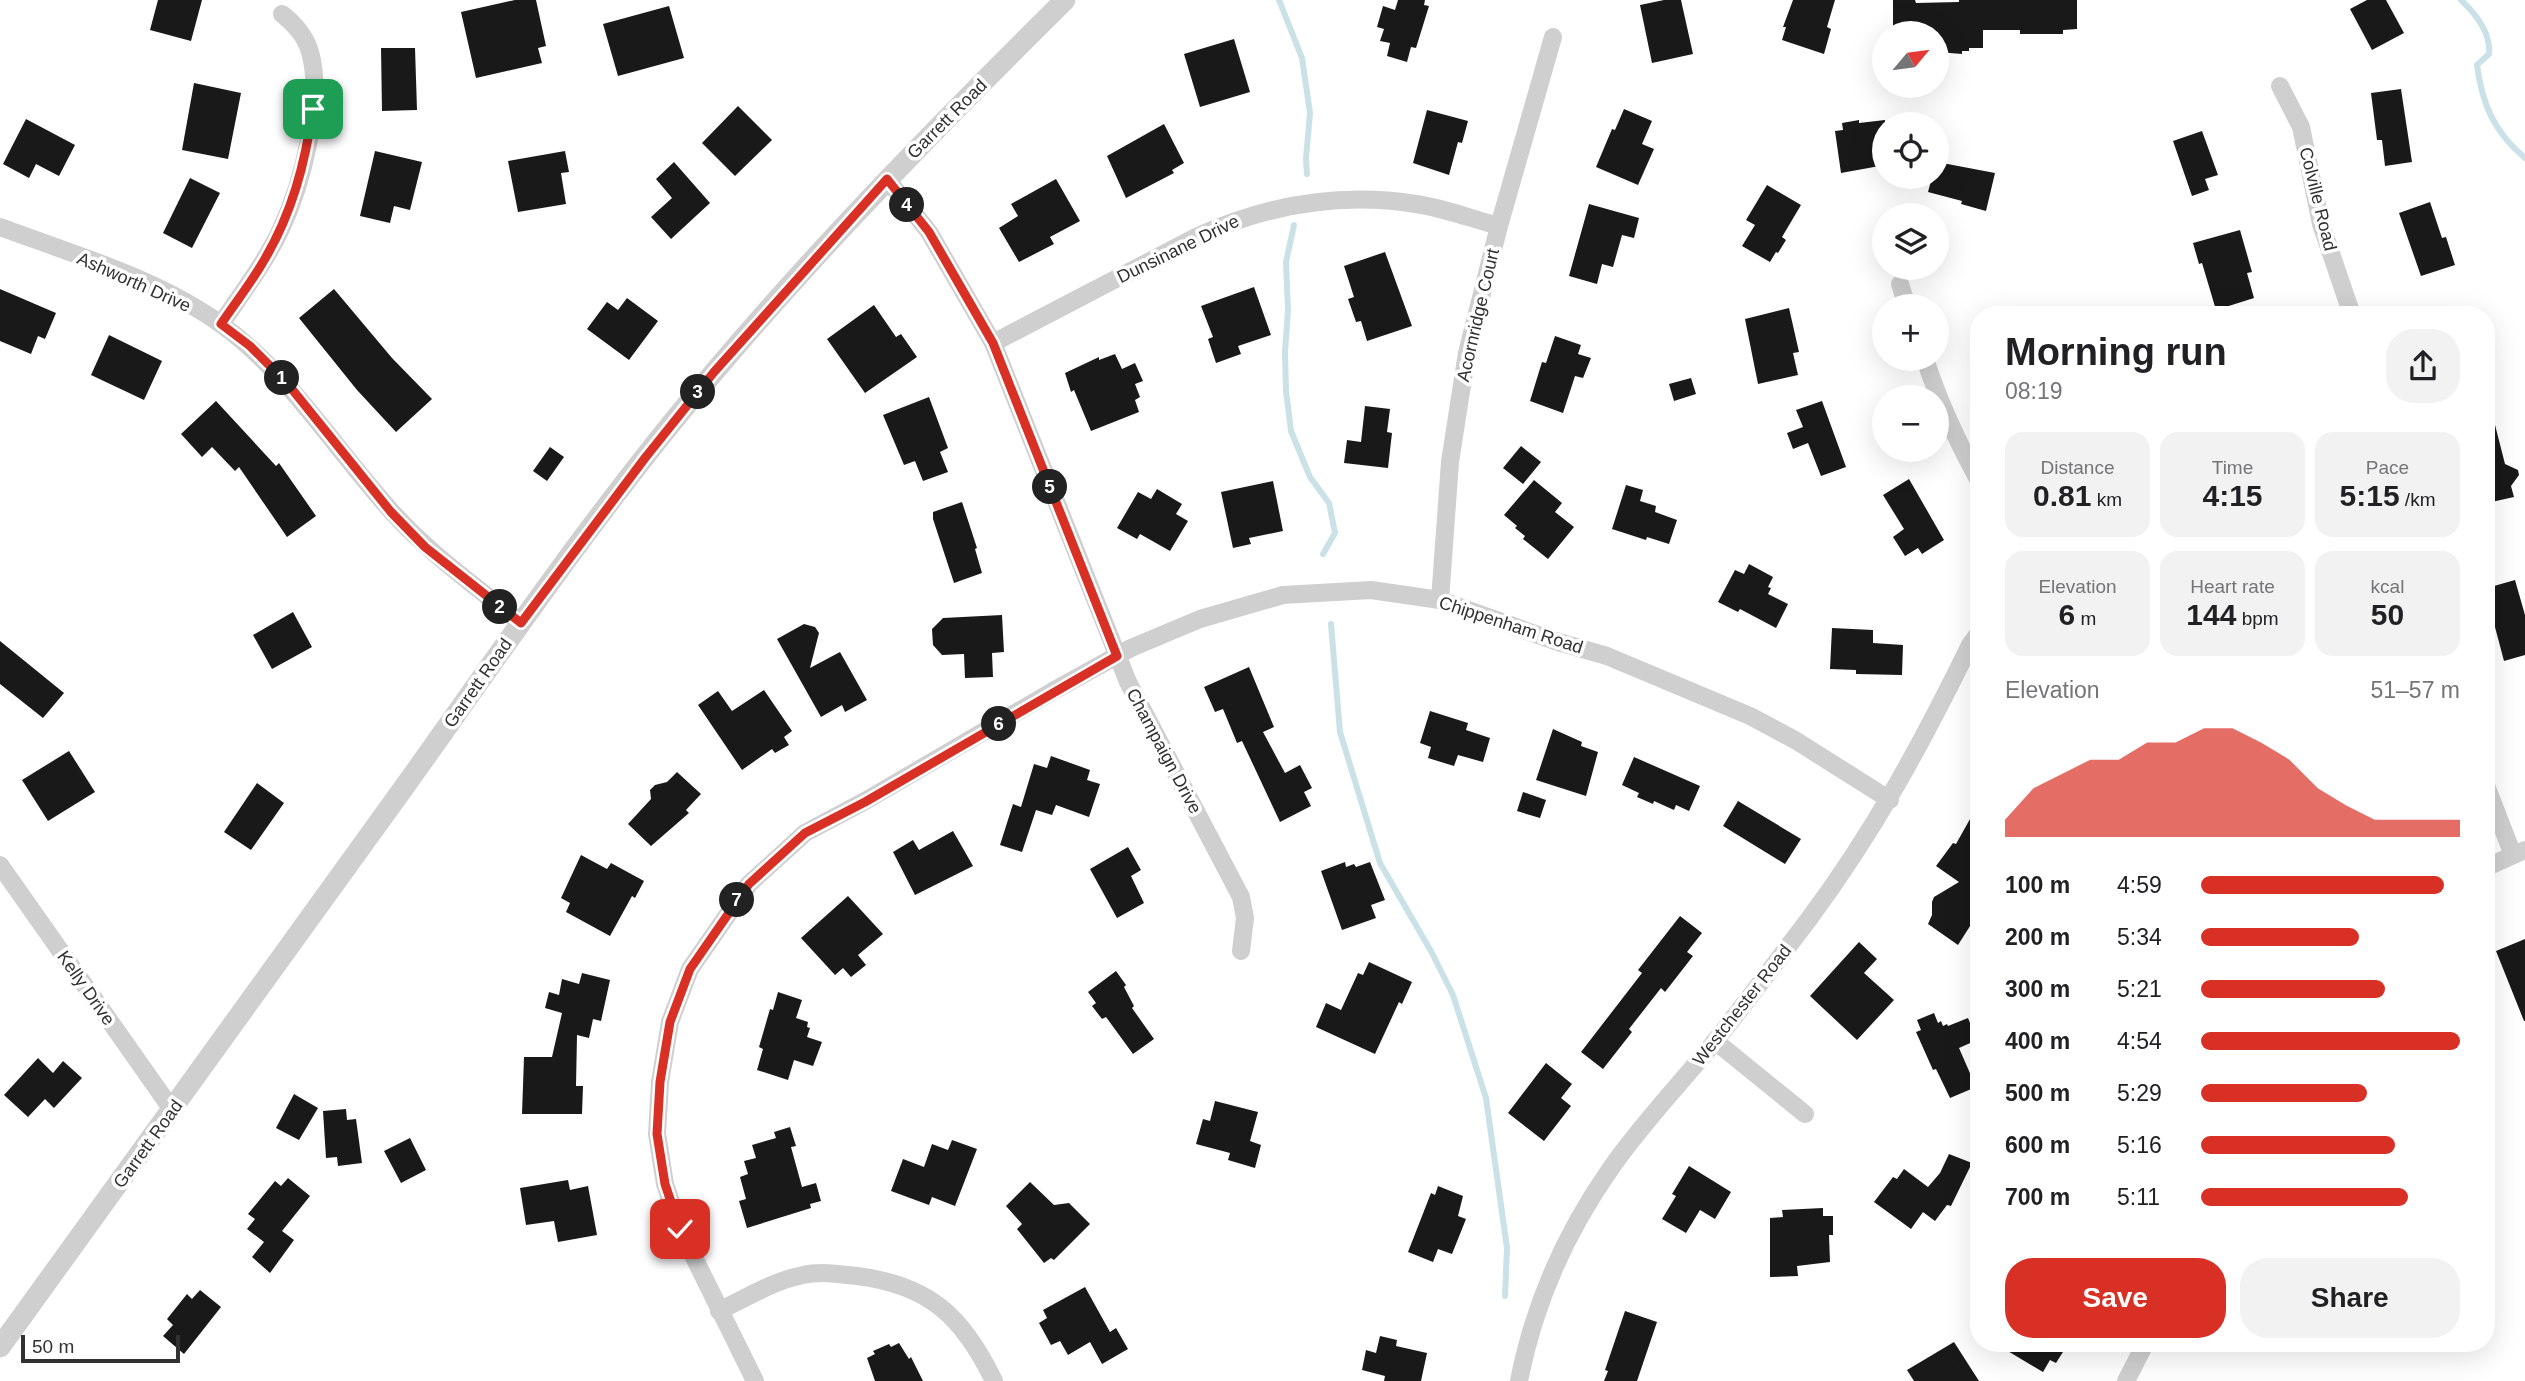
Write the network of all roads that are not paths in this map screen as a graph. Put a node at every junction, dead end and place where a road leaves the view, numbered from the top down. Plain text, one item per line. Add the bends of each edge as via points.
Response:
1 (1065, 0) edge
2 (282, 14) dead end
3 (1553, 37) dead end
4 (2280, 86) dead end
5 (887, 179) junction
6 (1499, 226) junction
7 (0, 227) edge
8 (1900, 284) dead end
9 (1903, 294) edge
10 (2349, 306) edge
11 (221, 324) junction
12 (993, 343) junction
13 (1929, 371) edge
14 (1970, 464) edge
15 (1440, 600) junction
16 (521, 623) junction
17 (1970, 645) edge
18 (1117, 656) junction
19 (1890, 800) junction
20 (2495, 804) edge
21 (2519, 853) edge
22 (2495, 864) edge
23 (0, 865) edge
24 (1241, 951) dead end
25 (1715, 1041) junction
26 (173, 1111) junction
27 (1805, 1114) dead end
28 (719, 1311) junction
29 (0, 1347) edge
30 (2141, 1352) edge
31 (755, 1381) edge
32 (995, 1381) edge
33 (1520, 1381) edge
34 (2126, 1381) edge

1 - 5 street, Garrett Road
2 - 11 street via 301,33 313,71 307,150 281,229
3 - 6 street, Acornridge Court
4 - 10 street, Colville Road via 2301,127 2321,224
5 - 12 street, Champaign Drive via 929,232
5 - 16 street, Garrett Road via 714,372
6 - 12 street, Dunsinane Drive via 1419,204 1377,199 1283,206 1205,233
6 - 15 street, Acornridge Court via 1456,414
7 - 11 street, Ashworth Drive via 148,284
8 - 9 street
11 - 16 street, Ashworth Drive via 287,383 425,547
12 - 18 street, Champaign Drive
13 - 14 street
15 - 18 street, Chippenham Road via 1349,589 1283,594 1200,619
15 - 19 street, Chippenham Road via 1608,656 1750,716
16 - 26 street, Garrett Road
17 - 19 street, Westchester Road
18 - 24 street, Champaign Drive via 1241,897 1245,918
18 - 28 street, Chippenham Road via 805,833 749,884 690,969 670,1022 657,1134 665,1184 680,1229
19 - 25 street, Westchester Road via 1810,917
20 - 21 street
21 - 22 street
23 - 26 street, Kelly Drive
25 - 27 street
25 - 33 street, Westchester Road via 1613,1165 1575,1223 1542,1300
26 - 29 street, Garrett Road
28 - 31 street, Chippenham Road
28 - 32 street via 807,1274 882,1279 927,1296 960,1324
30 - 34 street

